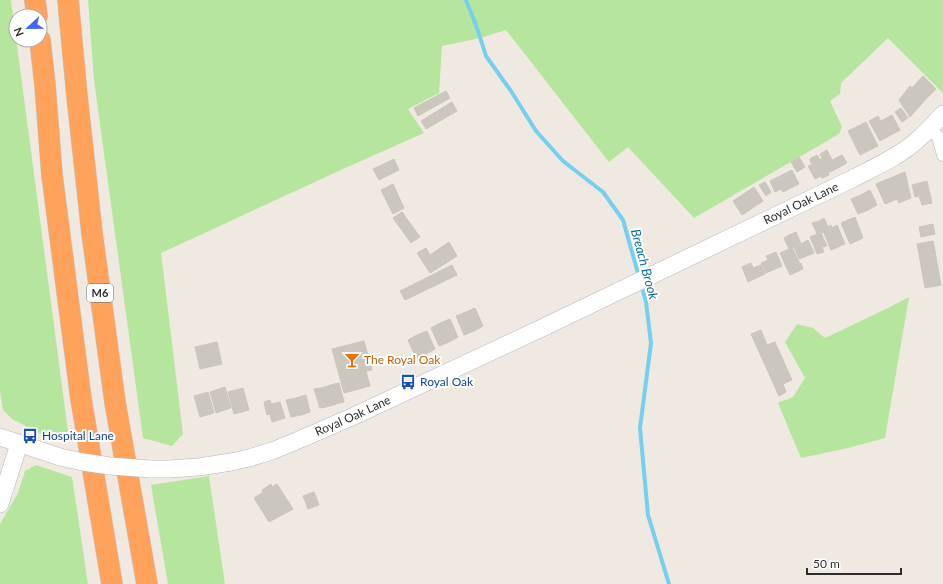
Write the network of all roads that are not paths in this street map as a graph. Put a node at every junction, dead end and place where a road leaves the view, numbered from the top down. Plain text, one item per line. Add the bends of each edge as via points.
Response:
1 (68, 0) edge
2 (41, 48) edge
3 (943, 114) edge
4 (930, 128) junction
5 (943, 155) edge
6 (0, 437) edge
7 (19, 444) junction
8 (0, 504) edge
9 (112, 584) edge
10 (147, 584) edge

1 - 10 highway, M6 via 93,240 116,402
2 - 9 highway via 52,175 81,399
3 - 4 street, Royal Oak Lane
4 - 5 street via 938,138
4 - 7 street, Royal Oak Lane, bridge via 898,154 846,182 411,390 272,451 213,465 151,469 83,462
6 - 7 street, Royal Oak Lane
7 - 8 street

